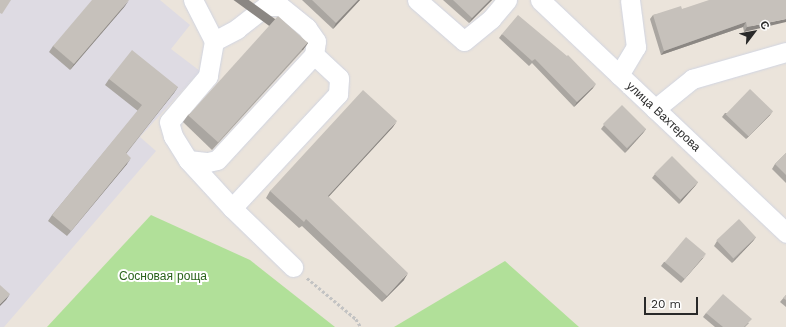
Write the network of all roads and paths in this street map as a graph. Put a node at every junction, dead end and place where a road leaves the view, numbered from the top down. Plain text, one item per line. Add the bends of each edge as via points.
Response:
1 (193, 0) edge
2 (417, 0) edge
3 (507, 0) edge
4 (540, 0) edge
5 (630, 0) edge
6 (214, 42) junction
7 (786, 52) edge
8 (314, 55) junction
9 (619, 75) junction
10 (655, 109) junction
11 (188, 160) junction
12 (232, 208) junction
13 (786, 233) edge
14 (293, 267) joint
15 (361, 327) edge

1 - 6 street
2 - 3 street via 464,41 490,19
4 - 9 street, улица Вахтерова
5 - 9 street via 636,47
6 - 8 street via 237,29 266,6 280,6 307,28 316,41
6 - 11 street via 208,76 169,122 173,136
7 - 10 street via 692,80
8 - 11 street via 217,160
8 - 12 street via 339,78 338,94
9 - 10 street, улица Вахтерова
10 - 13 street, улица Вахтерова
11 - 12 street
12 - 14 street
14 - 15 path via 356,319

